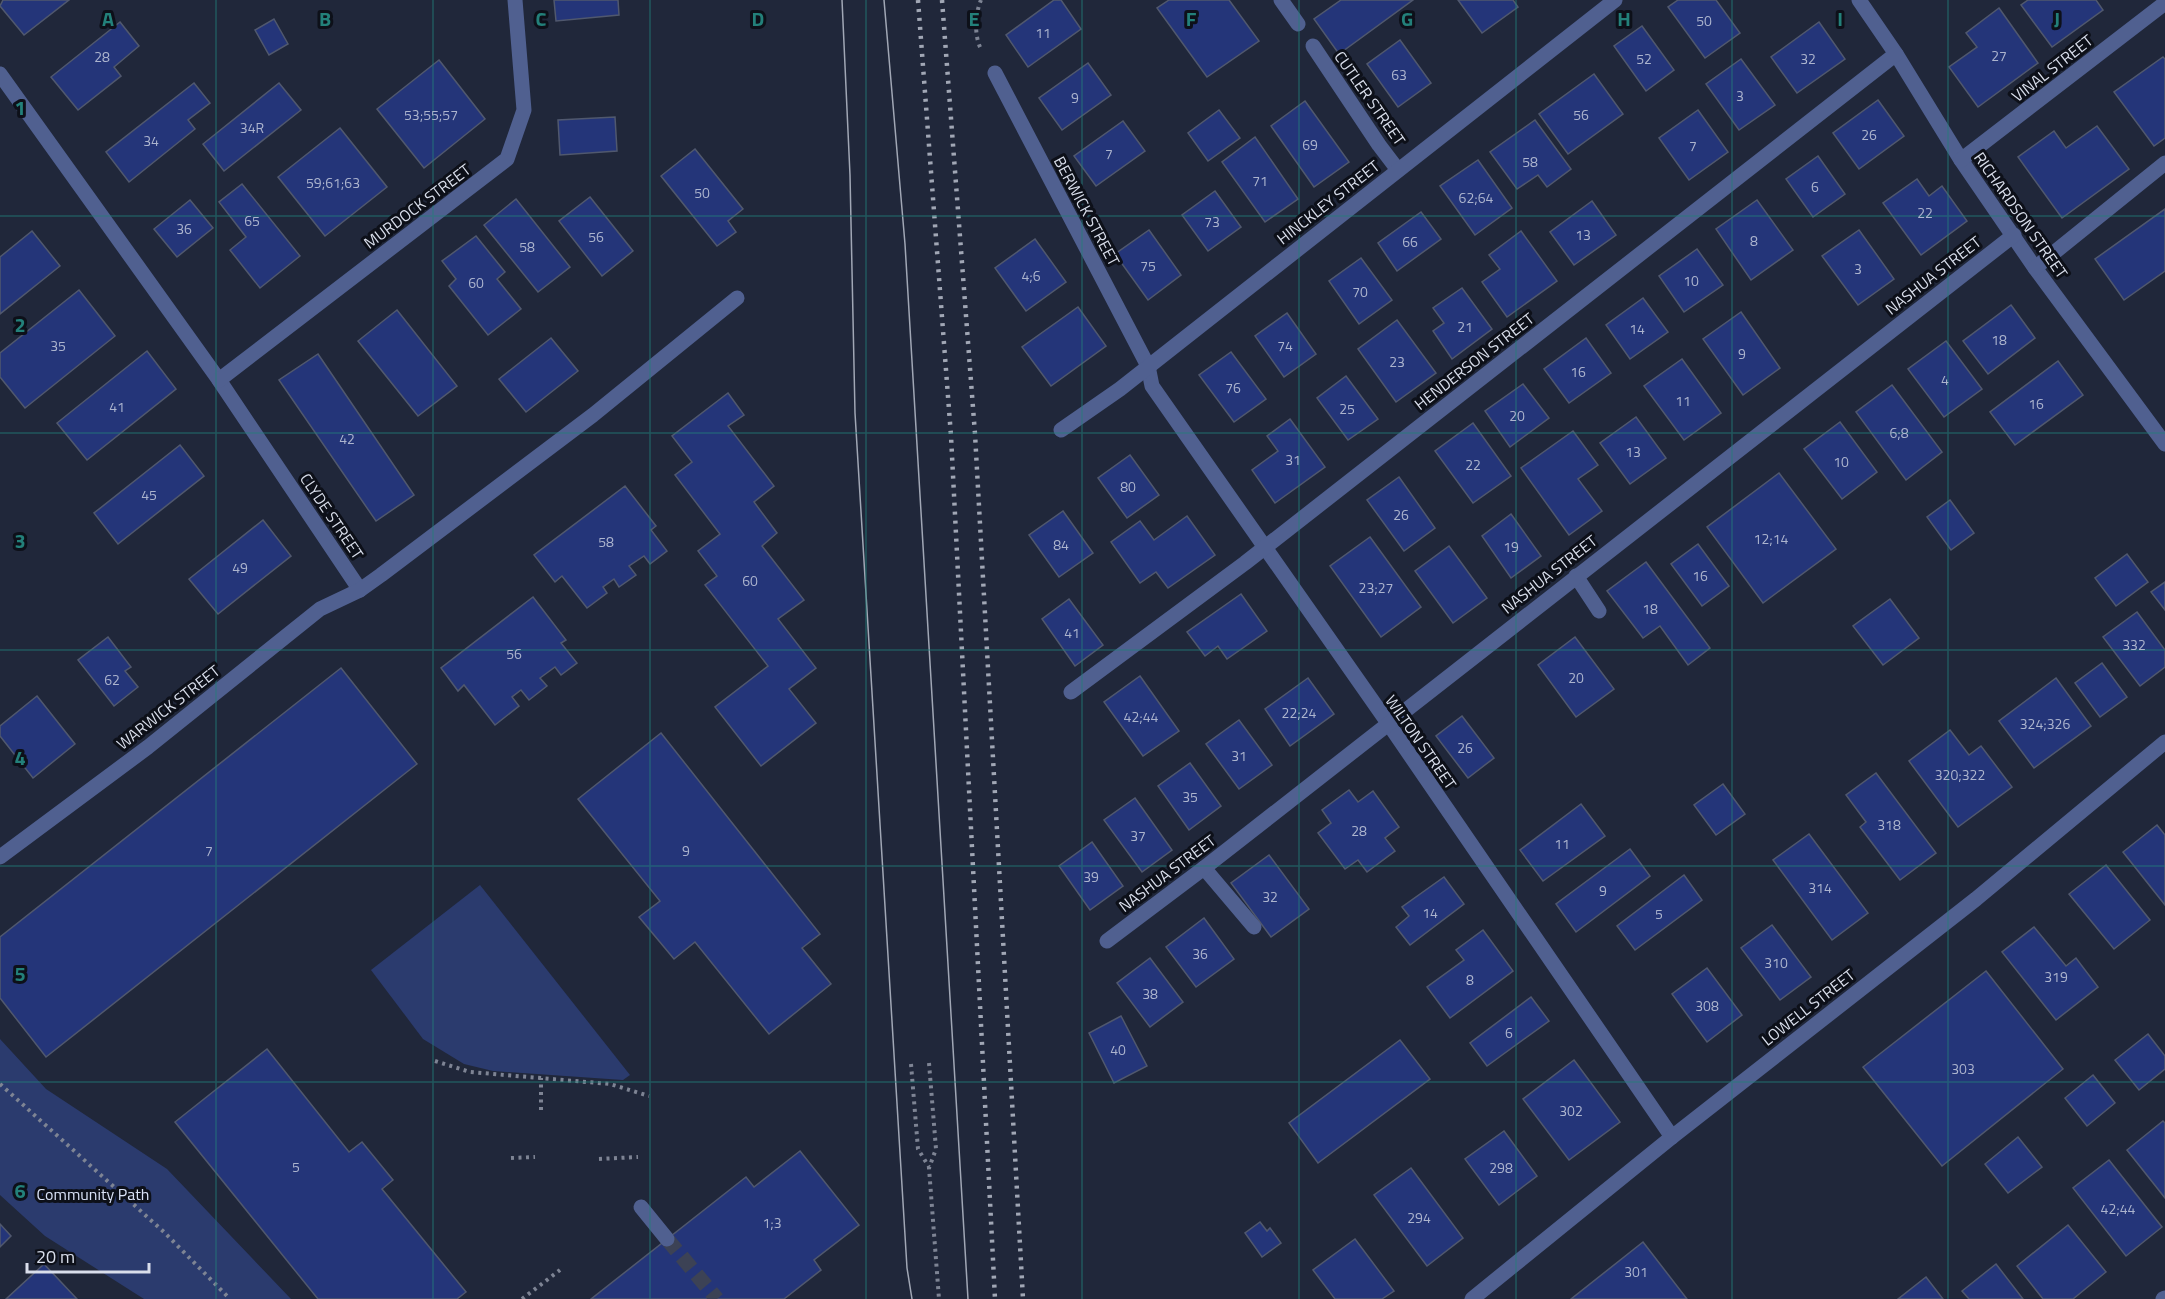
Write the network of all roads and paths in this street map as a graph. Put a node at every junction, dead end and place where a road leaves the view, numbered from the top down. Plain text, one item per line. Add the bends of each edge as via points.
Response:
1 (515, 0) edge
2 (981, 0) edge
3 (1281, 0) edge
4 (1615, 0) edge
5 (1859, 0) edge
6 (2165, 3) edge
7 (1298, 24) dead end
8 (1313, 46) dead end
9 (1896, 54) junction
10 (995, 73) joint
11 (0, 74) edge
12 (1961, 160) junction
13 (2165, 163) edge
14 (1398, 170) junction
15 (2014, 235) junction
16 (2035, 268) junction
17 (737, 298) dead end
18 (1148, 366) junction
19 (219, 380) junction
20 (1061, 430) dead end
21 (2165, 444) edge
22 (1264, 548) junction
23 (1576, 576) junction
24 (360, 590) junction
25 (1599, 611) dead end
26 (1071, 692) dead end
27 (1388, 723) junction
28 (2165, 742) edge
29 (0, 857) edge
30 (1204, 868) junction
31 (1254, 927) dead end
32 (1107, 941) dead end
33 (435, 1061) dead end
34 (929, 1063) dead end
35 (911, 1064) dead end
36 (541, 1078) junction
37 (0, 1084) edge
38 (650, 1096) dead end
39 (541, 1110) dead end
40 (1671, 1137) junction
41 (535, 1157) dead end
42 (638, 1157) dead end
43 (511, 1158) dead end
44 (599, 1159) dead end
45 (929, 1168) junction
46 (641, 1207) dead end
47 (667, 1239) tunnel mouth
48 (560, 1270) dead end
49 (230, 1299) edge
50 (522, 1299) edge
51 (939, 1299) edge
52 (1472, 1299) edge

1 - 19 street, MURDOCK STREET via 524,110 507,159
2 - 10 path via 976,27 978,43
3 - 7 street
4 - 14 street, HINCKLEY STREET
5 - 9 street, RICHARDSON STREET
6 - 12 street, VINAL STREET
8 - 14 street, CUTLER STREET
9 - 12 street, RICHARDSON STREET
9 - 22 street, HENDERSON STREET
10 - 18 street, BERWICK STREET
11 - 19 street, CLYDE STREET
12 - 15 street, RICHARDSON STREET
13 - 16 street
14 - 18 street, HINCKLEY STREET
15 - 16 street, RICHARDSON STREET
15 - 23 street, NASHUA STREET
16 - 21 street, RICHARDSON STREET
17 - 24 street via 593,415
18 - 20 street, HINCKLEY STREET
18 - 22 street, WILTON STREET via 1152,386
19 - 24 street, CLYDE STREET
22 - 26 street, HENDERSON STREET
22 - 27 street, WILTON STREET
23 - 25 street
23 - 27 street, NASHUA STREET
24 - 29 street, WARWICK STREET via 320,609 148,747
27 - 30 street, NASHUA STREET
27 - 40 street, WILTON STREET
28 - 40 street, LOWELL STREET via 1967,906
30 - 31 street
30 - 32 street, NASHUA STREET
33 - 36 path via 470,1072
34 - 45 path via 936,1149
35 - 45 path via 918,1149
36 - 38 path via 609,1084
36 - 39 path
37 - 49 path via 164,1232
40 - 52 street, LOWELL STREET
41 - 43 path
42 - 44 path
45 - 51 path
46 - 47 street
48 - 50 path

